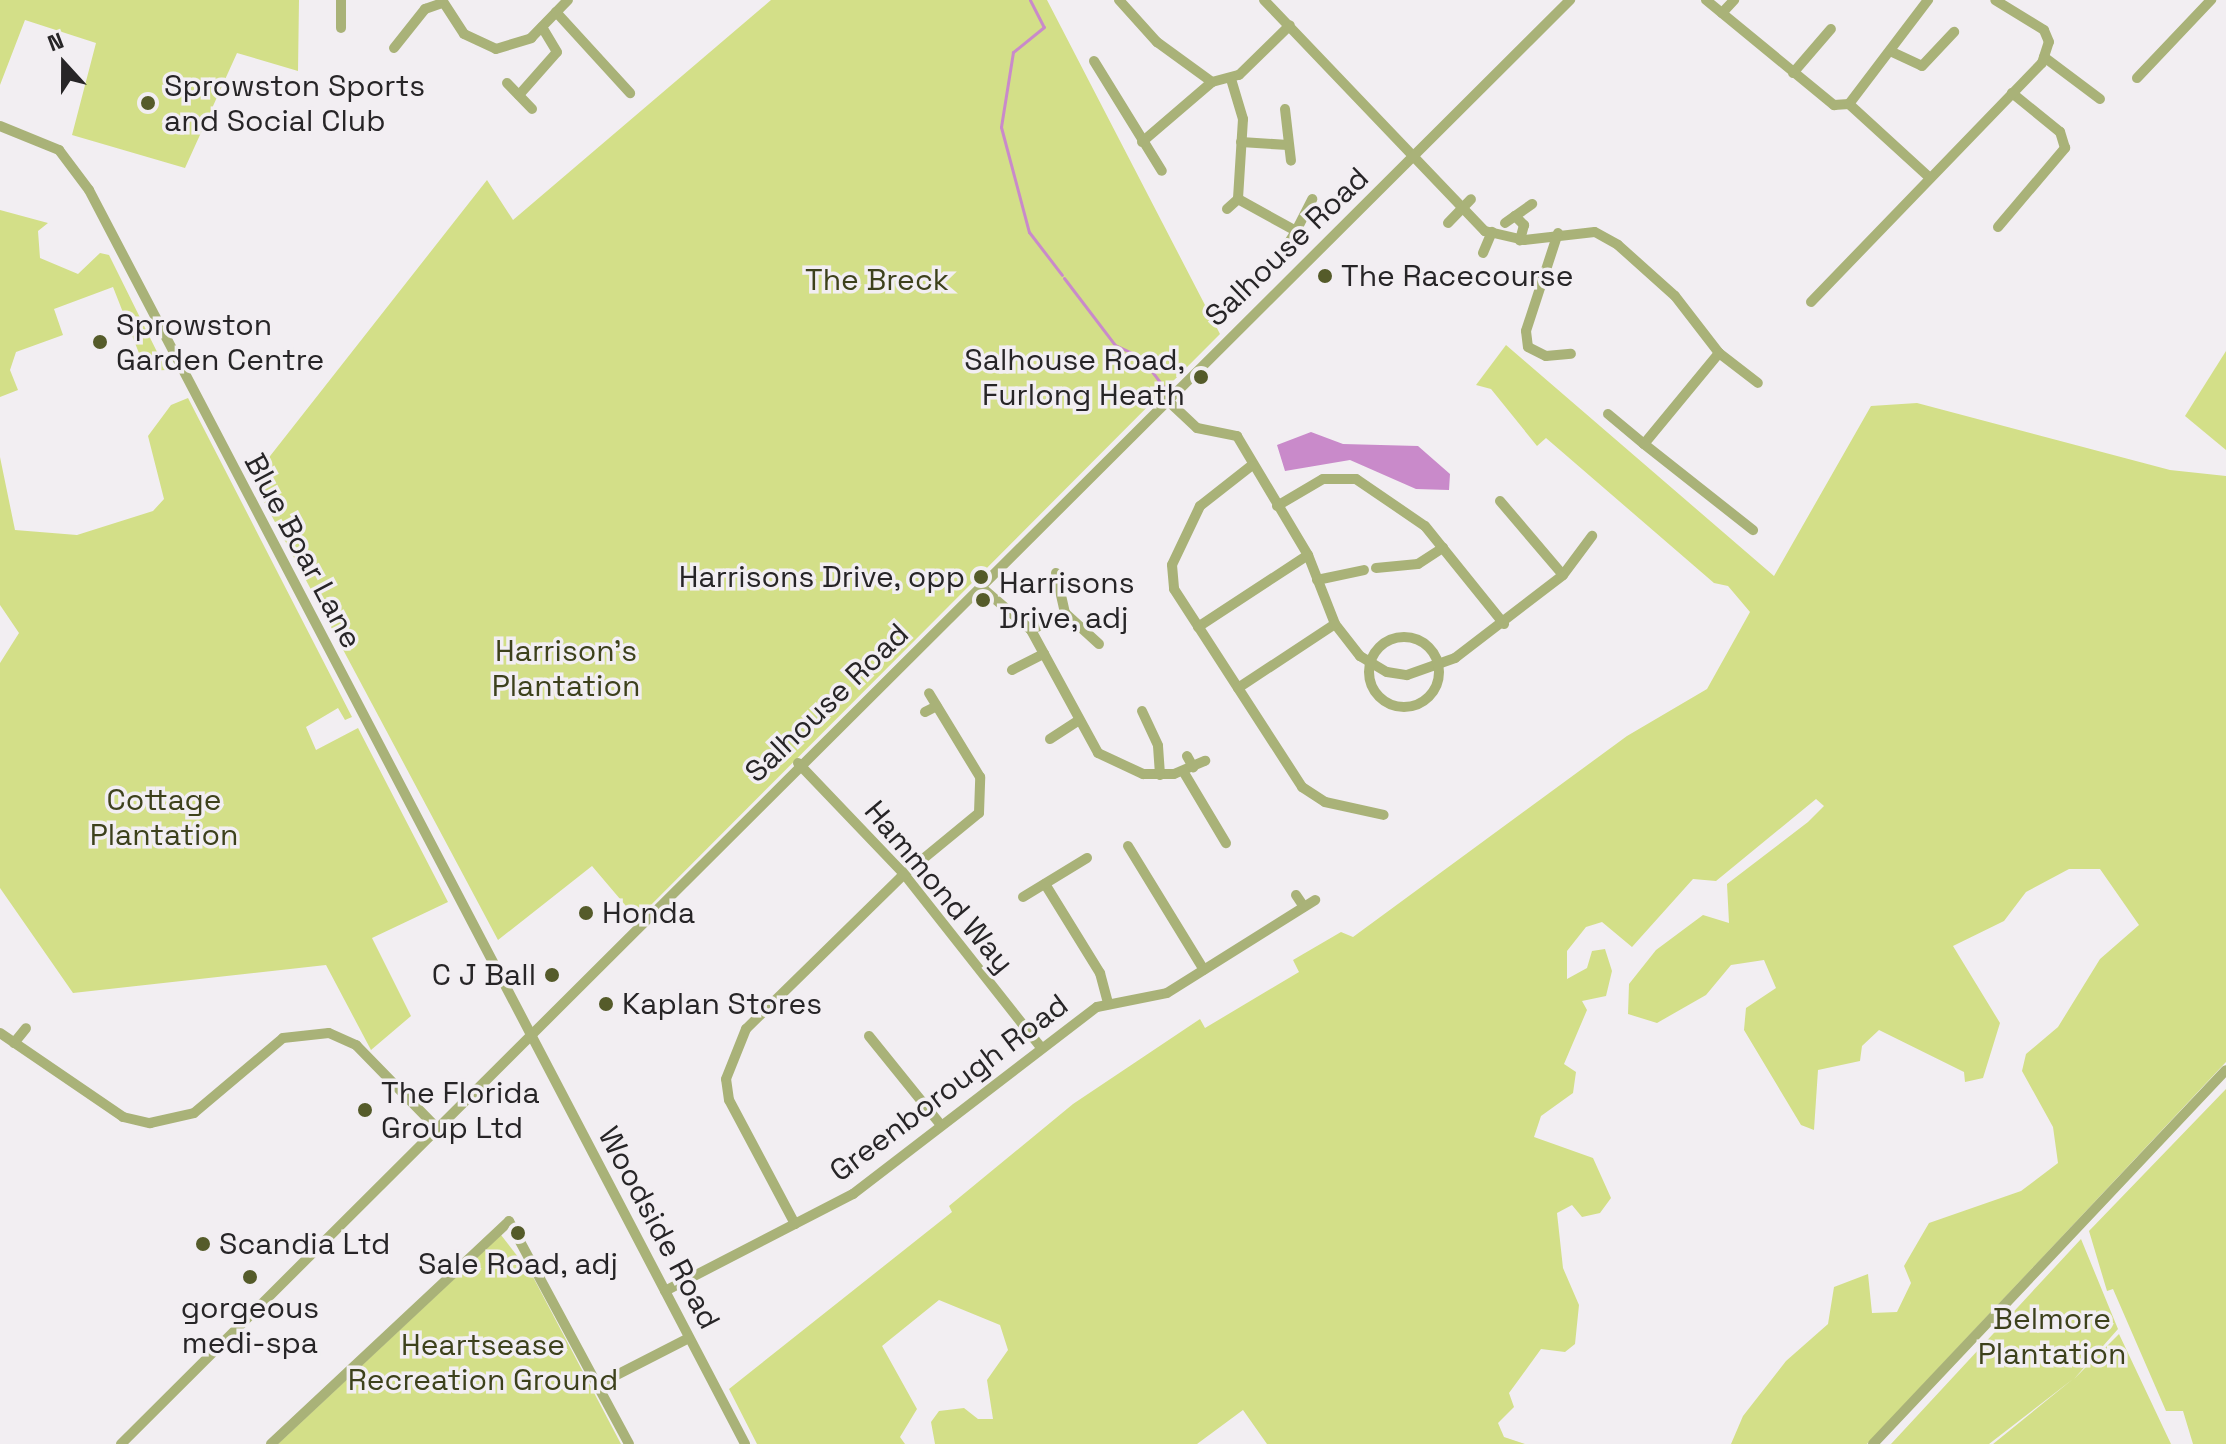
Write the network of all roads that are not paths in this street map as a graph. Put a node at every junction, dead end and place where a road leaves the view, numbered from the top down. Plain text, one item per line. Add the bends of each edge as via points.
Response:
1 (341, 0) edge
2 (568, 0) edge
3 (1119, 0) edge
4 (1264, 0) edge
5 (1570, 0) edge
6 (1706, 0) edge
7 (1734, 0) edge
8 (1928, 0) edge
9 (1995, 0) edge
10 (2211, 0) edge
11 (442, 2) edge
12 (556, 12) junction
13 (1722, 13) junction
14 (1290, 25) junction
15 (542, 27) junction
16 (341, 28) dead end
17 (1831, 29) dead end
18 (1954, 32) dead end
19 (394, 48) dead end
20 (1890, 51) junction
21 (2044, 57) junction
22 (1094, 61) dead end
23 (1793, 73) junction
24 (2137, 78) dead end
25 (1231, 79) junction
26 (1212, 82) junction
27 (507, 83) dead end
28 (630, 93) dead end
29 (2012, 93) junction
30 (519, 95) junction
31 (2100, 99) dead end
32 (1849, 104) junction
33 (532, 109) dead end
34 (1285, 109) dead end
35 (0, 126) edge
36 (1142, 142) junction
37 (1241, 142) junction
38 (1288, 145) junction
39 (1409, 160) junction
40 (1291, 161) dead end
41 (1162, 171) dead end
42 (1929, 177) junction
43 (1238, 199) junction
44 (1312, 199) dead end
45 (1471, 199) dead end
46 (1532, 204) dead end
47 (1227, 209) dead end
48 (1461, 209) junction
49 (1515, 216) junction
50 (1448, 223) dead end
51 (1505, 223) dead end
52 (1998, 227) dead end
53 (1296, 231) junction
54 (1492, 232) junction
55 (1558, 233) junction
56 (1520, 240) junction
57 (1288, 244) dead end
58 (1483, 253) dead end
59 (1811, 302) dead end
60 (1719, 353) junction
61 (1571, 354) dead end
62 (1758, 383) dead end
63 (1165, 398) junction
64 (1608, 414) dead end
65 (1644, 444) junction
66 (1251, 466) junction
67 (1500, 501) dead end
68 (1277, 506) junction
69 (1753, 530) dead end
70 (1592, 536) dead end
71 (1443, 548) junction
72 (1308, 555) junction
73 (1376, 568) dead end
74 (1364, 570) dead end
75 (1056, 573) dead end
76 (1563, 575) junction
77 (1317, 580) junction
78 (980, 586) junction
79 (1065, 613) junction
80 (1335, 624) junction
81 (1504, 624) junction
82 (1198, 627) junction
83 (1031, 630) junction
84 (1099, 644) dead end
85 (1044, 654) junction
86 (1370, 664) junction
87 (1438, 666) junction
88 (1012, 670) dead end
89 (1238, 688) junction
90 (929, 693) dead end
91 (937, 706) junction
92 (1142, 711) dead end
93 (925, 712) dead end
94 (1078, 721) junction
95 (1050, 739) dead end
96 (1187, 756) dead end
97 (1205, 761) dead end
98 (798, 763) junction
99 (1188, 769) junction
100 (1160, 775) junction
101 (1384, 815) dead end
102 (1226, 843) dead end
103 (1128, 846) dead end
104 (1087, 858) dead end
105 (904, 874) junction
106 (1045, 884) junction
107 (1296, 895) dead end
108 (1023, 897) dead end
109 (1315, 900) dead end
110 (1304, 907) junction
111 (1204, 970) junction
112 (1108, 1003) junction
113 (26, 1028) dead end
114 (0, 1033) edge
115 (530, 1034) junction
116 (869, 1036) dead end
117 (14, 1043) junction
118 (1040, 1046) junction
119 (2226, 1070) edge
120 (940, 1124) junction
121 (439, 1130) junction
122 (795, 1224) junction
123 (665, 1291) junction
124 (689, 1338) junction
125 (599, 1384) junction
126 (121, 1444) edge
127 (271, 1444) edge
128 (629, 1444) edge
129 (745, 1444) edge
130 (1873, 1444) edge

1 - 16 street
2 - 12 street
3 - 26 street via 1157,42
4 - 14 street
5 - 39 street, Salhouse Road
6 - 13 street
7 - 13 street
8 - 20 street
9 - 21 street via 2044,30
10 - 24 street
11 - 15 street via 483,46 512,47
11 - 19 street via 425,9
12 - 15 street
12 - 28 street
13 - 23 street
14 - 25 street
14 - 39 street
15 - 30 street via 555,41 556,56
17 - 23 street
18 - 20 street via 1922,66
20 - 32 street
21 - 29 street
21 - 31 street
22 - 36 street
23 - 32 street via 1834,105
25 - 26 street
25 - 37 street via 1242,104
26 - 36 street
27 - 30 street
29 - 42 street
29 - 52 street via 2066,143
30 - 33 street
32 - 42 street
34 - 38 street
35 - 115 street, Blue Boar Lane via 47,143 78,171
36 - 41 street
37 - 38 street
37 - 43 street
38 - 40 street
39 - 48 street
39 - 63 street, Salhouse Road
42 - 59 street
43 - 47 street
43 - 53 street
44 - 53 street
45 - 48 street
46 - 49 street
48 - 50 street
48 - 54 street
49 - 51 street
49 - 56 street via 1524,225
53 - 57 street
54 - 56 street
54 - 58 street
55 - 56 street
55 - 60 street via 1595,232 1618,245 1675,296
55 - 61 street via 1526,331 1528,347 1546,356
60 - 62 street
60 - 65 street
63 - 66 street via 1197,428 1237,436
63 - 78 street, Salhouse Road
64 - 65 street
65 - 69 street
66 - 68 street
66 - 82 street via 1205,500 1172,565 1174,589
67 - 76 street
68 - 71 street via 1317,481 1345,475 1425,526
68 - 72 street
70 - 76 street
71 - 73 street via 1418,564
71 - 81 street
72 - 77 street
72 - 82 street
74 - 77 street
75 - 79 street
76 - 81 street
77 - 80 street
78 - 83 street
78 - 98 street, Salhouse Road
79 - 83 street
79 - 84 street via 1082,621
80 - 86 street
80 - 89 street
81 - 87 street
82 - 89 street
83 - 85 street
85 - 88 street
85 - 94 street
86 - 87 street via 1407,675
86 - 87 street via 1381,646 1409,638 1428,647
86 - 87 street via 1375,691 1405,707 1431,694
89 - 101 street via 1308,793
90 - 91 street
91 - 93 street
91 - 105 street via 980,777 982,806
92 - 100 street via 1158,746
94 - 95 street
94 - 100 street via 1112,762
96 - 99 street
97 - 99 street
98 - 105 street, Hammond Way
98 - 115 street, Salhouse Road
99 - 100 street
99 - 102 street
103 - 111 street
104 - 106 street
105 - 118 street, Hammond Way
105 - 122 street via 735,1045 729,1100
106 - 108 street
106 - 112 street via 1100,973
107 - 110 street
109 - 110 street, Greenborough Road
110 - 111 street, Greenborough Road
111 - 112 street, Greenborough Road via 1156,998
112 - 118 street, Greenborough Road
113 - 117 street
114 - 117 street
115 - 121 street, Salhouse Road
115 - 123 street, Woodside Road
116 - 120 street
117 - 121 street via 123,1117 150,1123 194,1113 283,1038 329,1033 356,1045
118 - 120 street, Greenborough Road
119 - 130 street
120 - 122 street, Greenborough Road via 853,1194
121 - 126 street, Salhouse Road
122 - 123 street, Greenborough Road
123 - 124 street, Woodside Road
124 - 125 street
124 - 129 street, Woodside Road
125 - 127 street via 507,1219
125 - 128 street

